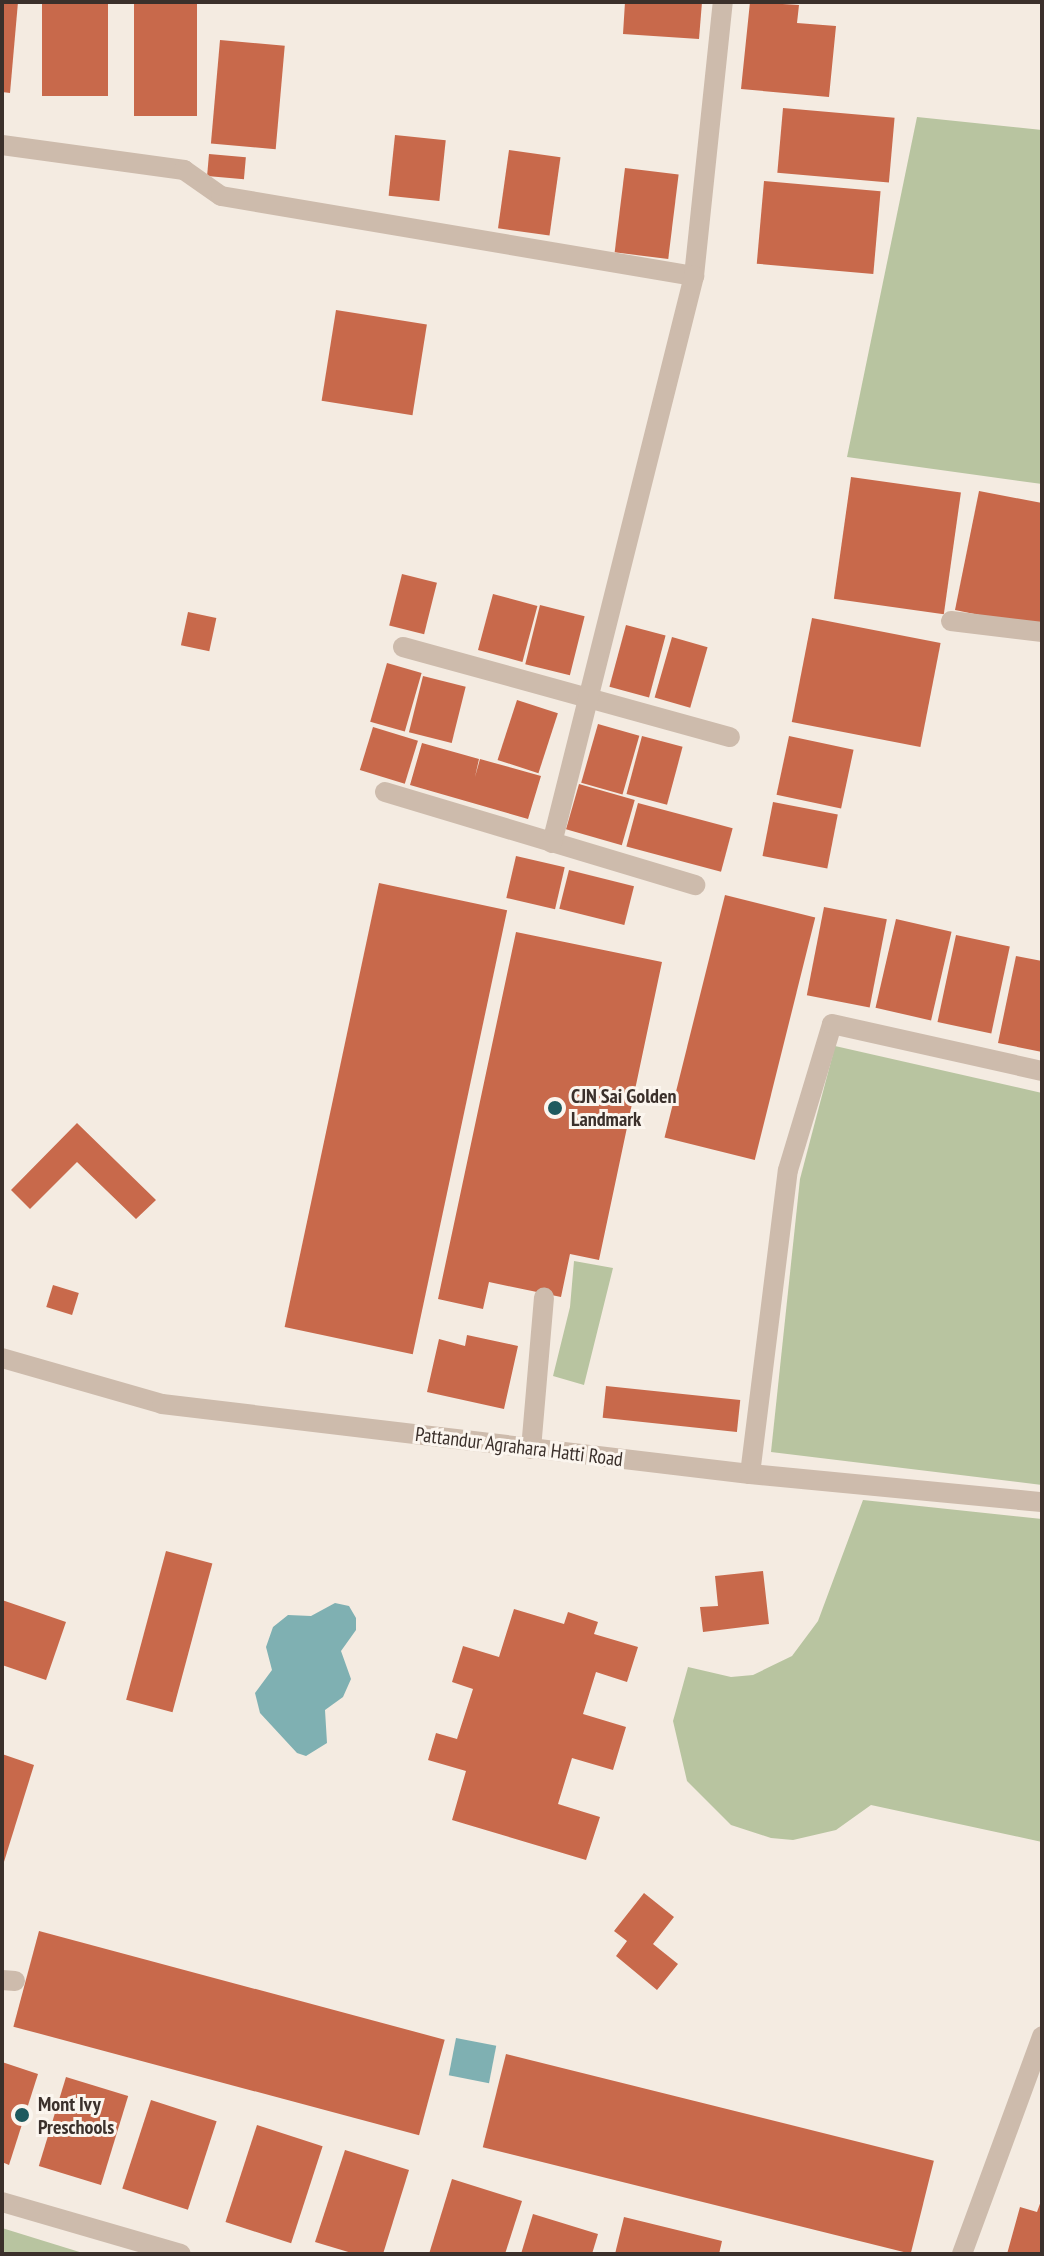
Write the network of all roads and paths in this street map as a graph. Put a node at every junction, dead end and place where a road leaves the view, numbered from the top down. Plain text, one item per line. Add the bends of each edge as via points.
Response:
1 (723, 2) edge
2 (2, 145) edge
3 (694, 276) junction
4 (951, 621) dead end
5 (1042, 632) edge
6 (403, 647) dead end
7 (590, 699) junction
8 (730, 737) dead end
9 (385, 792) dead end
10 (552, 843) junction
11 (695, 885) dead end
12 (1042, 1071) edge
13 (544, 1298) dead end
14 (2, 1358) edge
15 (531, 1449) junction
16 (750, 1474) junction
17 (1042, 1502) edge
18 (1042, 2036) edge
19 (2, 2202) edge
20 (181, 2254) edge
21 (962, 2254) edge

1 - 3 street
2 - 3 street via 184,170 221,196
3 - 7 street
4 - 5 street
6 - 7 street
7 - 8 street
7 - 10 street
9 - 10 street
10 - 11 street
12 - 16 street via 832,1024 788,1170
13 - 15 street
14 - 15 street, Pattandur Agrahara Hatti Road via 162,1404
15 - 16 street, Pattandur Agrahara Hatti Road
16 - 17 street, Pattandur Agrahara Hatti Road
18 - 21 street
19 - 20 street

